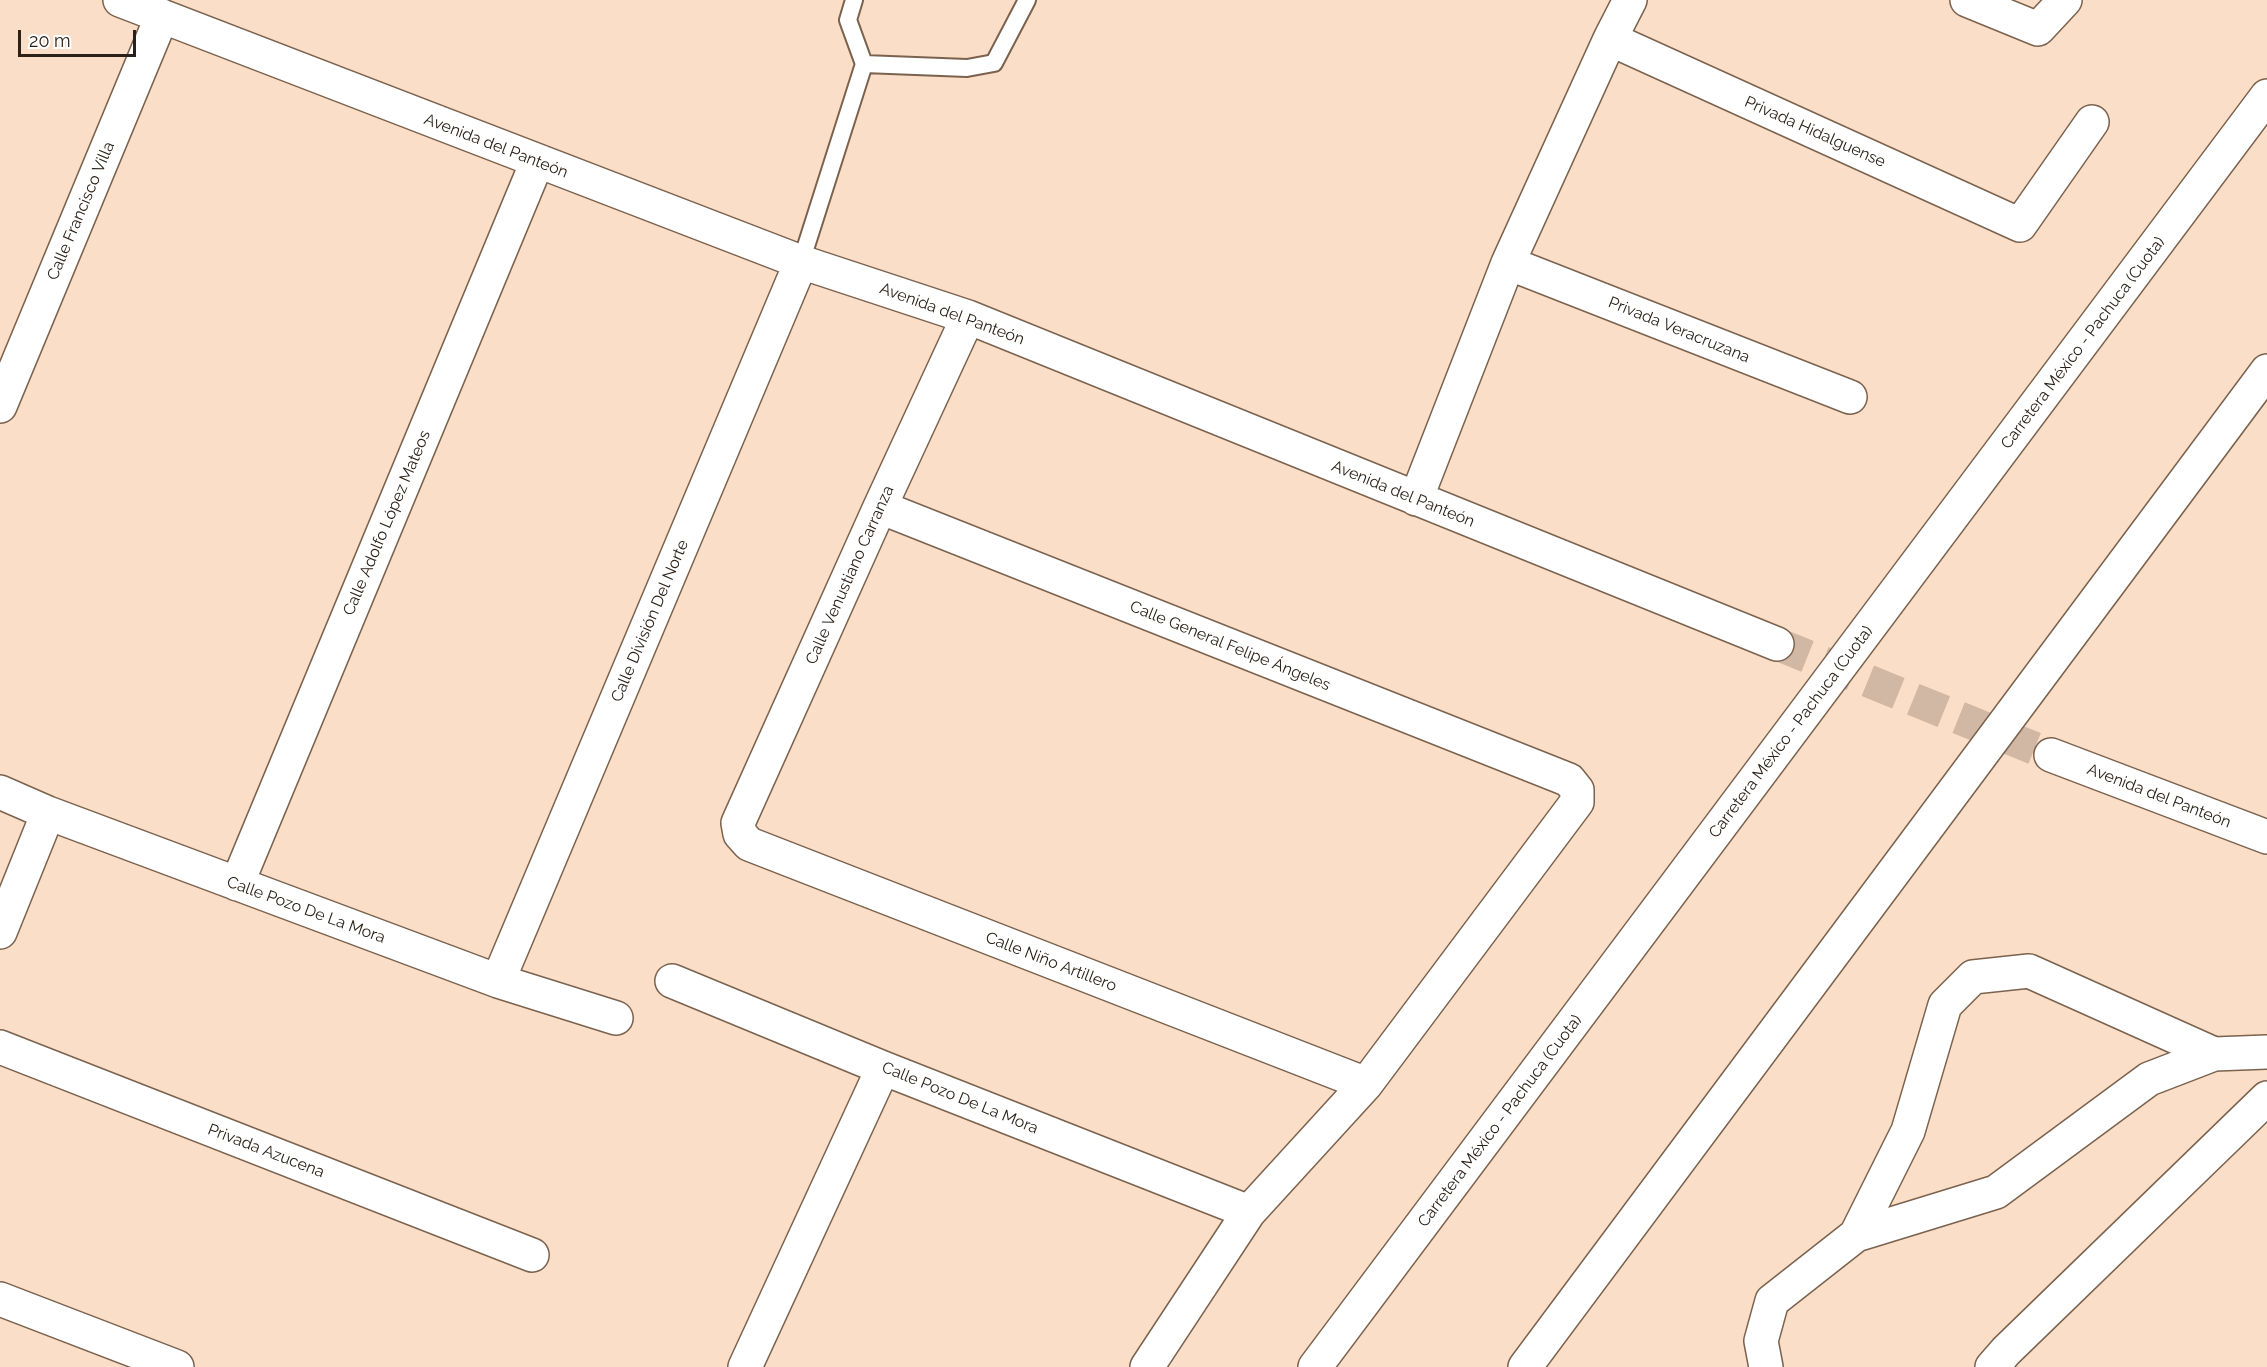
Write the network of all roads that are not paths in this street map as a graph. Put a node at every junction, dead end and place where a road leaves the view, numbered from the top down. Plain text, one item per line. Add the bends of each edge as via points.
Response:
1 (120, 0) edge
2 (854, 0) edge
3 (1027, 0) edge
4 (1630, 0) edge
5 (1967, 0) edge
6 (2064, 0) edge
7 (162, 16) junction
8 (1610, 39) junction
9 (864, 64) junction
10 (2267, 96) edge
11 (2092, 122) dead end
12 (537, 162) junction
13 (801, 262) junction
14 (1508, 262) junction
15 (968, 317) junction
16 (2267, 371) edge
17 (1850, 397) dead end
18 (0, 406) edge
19 (1416, 499) junction
20 (880, 507) junction
21 (1777, 644) tunnel mouth
22 (2051, 755) tunnel mouth
23 (0, 792) edge
24 (48, 813) junction
25 (740, 834) joint
26 (2267, 837) edge
27 (237, 884) junction
28 (0, 932) edge
29 (498, 981) junction
30 (672, 981) dead end
31 (616, 1018) dead end
32 (0, 1047) edge
33 (2267, 1052) edge
34 (2214, 1054) junction
35 (884, 1068) junction
36 (1366, 1084) junction
37 (2267, 1098) edge
38 (1249, 1212) junction
39 (1856, 1235) junction
40 (532, 1255) dead end
41 (0, 1299) edge
42 (177, 1367) edge
43 (745, 1367) edge
44 (1147, 1367) edge
45 (1315, 1367) edge
46 (1525, 1367) edge
47 (1766, 1367) edge
48 (1992, 1367) edge

1 - 7 main road, Avenida del Panteón
2 - 9 lane via 848,20
3 - 9 lane via 994,63 967,68
4 - 8 main road
5 - 6 main road via 2038,29
7 - 12 main road, Avenida del Panteón
7 - 18 main road, Calle Francisco Villa
8 - 11 main road, Privada Hidalguense via 2020,225
8 - 14 main road
9 - 13 lane
10 - 45 main road, Carretera México - Pachuca (Cuota)
12 - 13 main road, Avenida del Panteón
12 - 27 main road, Calle Adolfo López Mateos
13 - 15 main road, Avenida del Panteón
13 - 29 main road, Calle División Del Norte
14 - 17 main road, Privada Veracruzana
14 - 19 main road
15 - 19 main road, Avenida del Panteón
15 - 20 main road, Calle Venustiano Carranza
16 - 46 main road
19 - 21 main road, Avenida del Panteón
20 - 25 main road, Calle Venustiano Carranza via 738,823
20 - 36 main road, Calle General Felipe Ángeles via 1569,780 1577,790 1577,802
22 - 26 main road, Avenida del Panteón
23 - 24 main road, Calle Pozo De La Mora
24 - 27 main road, Calle Pozo De La Mora
24 - 28 main road
25 - 36 main road, Calle Niño Artillero via 749,844
27 - 29 main road, Calle Pozo De La Mora
29 - 31 main road, Calle Pozo De La Mora
30 - 35 main road, Calle Pozo De La Mora
32 - 40 main road, Privada Azucena
33 - 34 main road
34 - 39 main road via 2149,1078 1996,1192
34 - 39 main road via 2029,972 1973,977 1945,1005 1908,1131
35 - 38 main road, Calle Pozo De La Mora
35 - 43 main road
36 - 38 main road
37 - 48 main road
38 - 44 main road
39 - 47 main road via 1772,1301 1761,1341
41 - 42 main road

